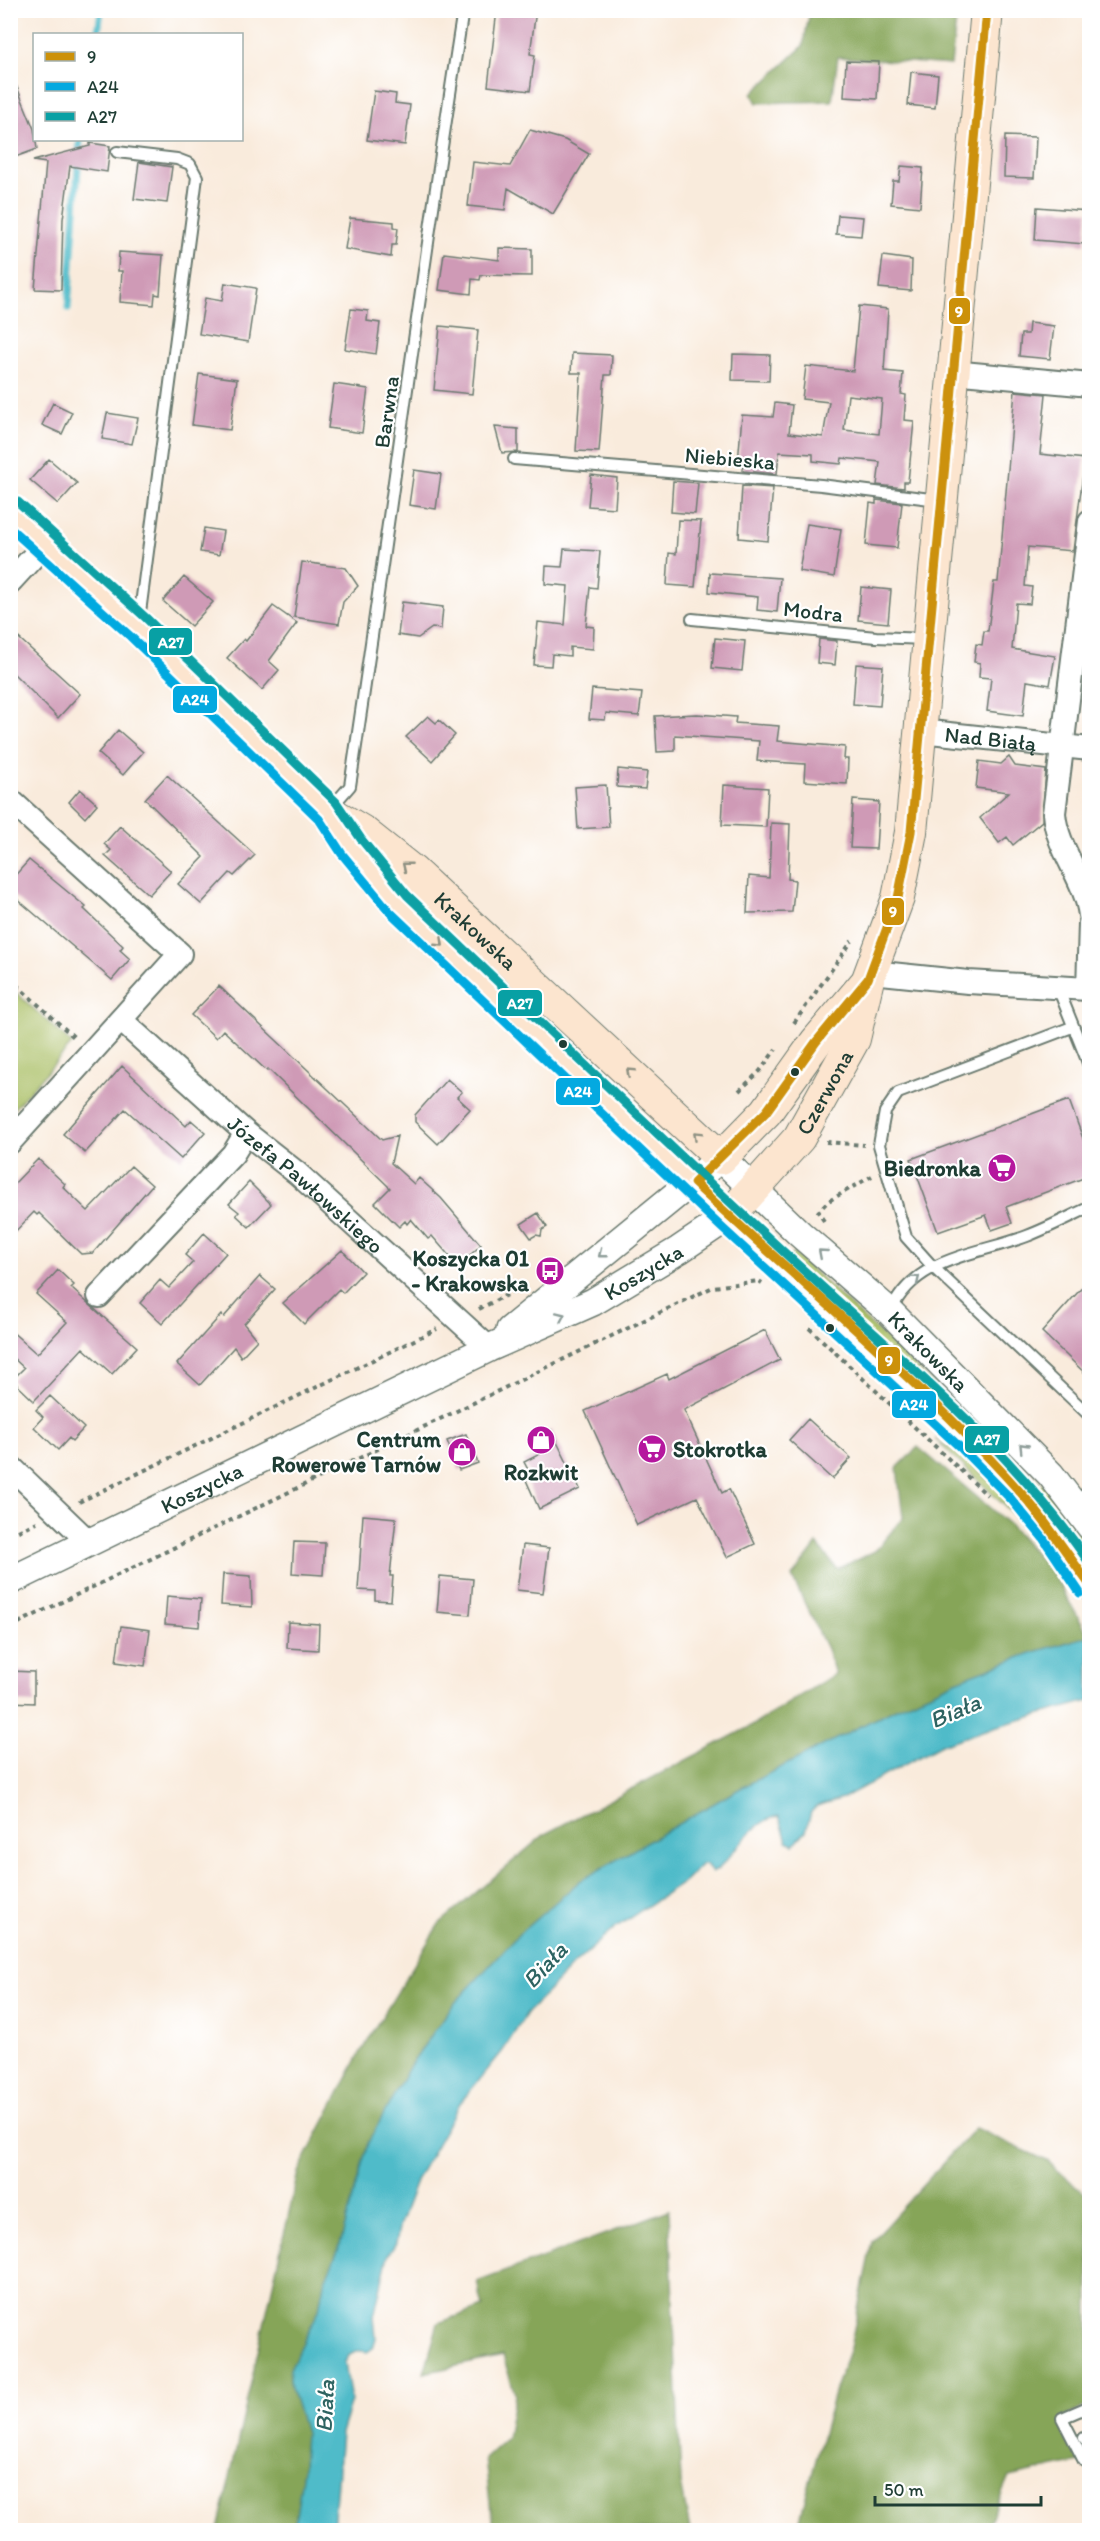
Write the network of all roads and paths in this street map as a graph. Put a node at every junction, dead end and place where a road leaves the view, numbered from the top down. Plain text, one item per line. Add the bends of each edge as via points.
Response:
1 (463, 10) edge
2 (987, 10) edge
3 (117, 152) dead end
4 (952, 372) junction
5 (1089, 385) edge
6 (514, 459) dead end
7 (942, 500) junction
8 (10, 511) edge
9 (1089, 521) edge
10 (46, 543) junction
11 (10, 582) edge
12 (692, 619) dead end
13 (138, 627) junction
14 (930, 639) junction
15 (921, 731) junction
16 (1061, 746) junction
17 (1089, 749) edge
18 (10, 800) edge
19 (328, 811) junction
20 (1089, 915) edge
21 (1089, 923) edge
22 (870, 976) junction
23 (10, 979) edge
24 (1058, 988) junction
25 (1088, 988) edge
26 (122, 1021) junction
27 (1072, 1027) junction
28 (81, 1043) dead end
29 (1089, 1065) edge
30 (759, 1071) dead end
31 (739, 1091) dead end
32 (246, 1133) junction
33 (10, 1142) edge
34 (822, 1142) dead end
35 (879, 1146) junction
36 (721, 1158) junction
37 (886, 1167) junction
38 (694, 1183) junction
39 (753, 1191) junction
40 (1089, 1207) edge
41 (818, 1212) dead end
42 (728, 1217) junction
43 (932, 1266) junction
44 (523, 1287) dead end
45 (768, 1289) dead end
46 (99, 1296) dead end
47 (890, 1312) junction
48 (458, 1319) junction
49 (802, 1321) dead end
50 (489, 1348) junction
51 (1089, 1416) edge
52 (10, 1466) edge
53 (1082, 1497) edge
54 (990, 1498) dead end
55 (60, 1511) junction
56 (1089, 1526) edge
57 (10, 1535) edge
58 (89, 1542) junction
59 (10, 1581) edge
60 (1087, 1583) edge
61 (10, 1627) edge
62 (1089, 2406) edge
63 (1089, 2435) edge
64 (1089, 2446) edge
65 (1089, 2458) edge

1 - 19 lane, Barwna via 350,786
2 - 4 main road, Czerwona
3 - 13 lane via 177,159 190,164 197,177
4 - 5 street
4 - 7 main road, Czerwona
6 - 7 lane, Niebieska via 821,485
7 - 14 main road, Czerwona
8 - 10 main road, Krakowska
9 - 16 street, Nad Białą
10 - 11 street
10 - 13 main road, Krakowska
12 - 14 lane, Modra
13 - 19 main road, Krakowska
14 - 15 main road, Czerwona
15 - 16 street, Nad Białą
15 - 22 main road, Czerwona via 911,832 898,898
16 - 17 street, Nad Białą
16 - 20 street, Nad Białą via 1054,813 1056,830 1087,899
18 - 26 street via 180,954
36 -> 19 main road, Krakowska via 412,871 363,832
19 -> 38 main road, Krakowska via 398,903
21 - 25 street
22 - 24 street
22 - 36 main road, Czerwona via 766,1112
22 - 39 main road, Czerwona via 854,1039 828,1088 799,1138
23 - 28 path
24 - 25 street
24 - 27 lane
26 - 32 street, Józefa Pawłowskiego
26 - 33 street
27 - 29 lane
27 - 35 lane via 898,1093 885,1112
30 - 31 path
32 - 46 street via 233,1154
32 - 48 street, Józefa Pawłowskiego via 297,1173
34 - 35 path
35 - 37 lane
36 - 38 street
36 - 39 street, Krakowska
37 - 41 path via 827,1202
37 - 43 lane via 906,1237
38 - 42 main road, Krakowska
38 -> 50 street, Koszycka via 576,1274
39 - 42 main road
47 -> 39 street, Krakowska
40 - 43 lane via 1027,1236
50 -> 42 street, Koszycka via 593,1302
42 - 60 street, Krakowska via 970,1440 1053,1531
47 -> 43 lane via 900,1292
43 - 51 lane
44 - 48 path
45 - 61 path via 759,1281 713,1287
53 -> 47 street, Krakowska via 1051,1475
48 - 50 street, Józefa Pawłowskiego
48 - 55 path
49 - 54 path
50 - 58 street, Koszycka
52 - 55 street
53 - 56 street, Krakowska
55 - 57 path
55 - 58 street
58 - 59 street, Koszycka
62 - 65 lane via 1062,2418 1084,2461
63 - 64 lane via 1084,2438

